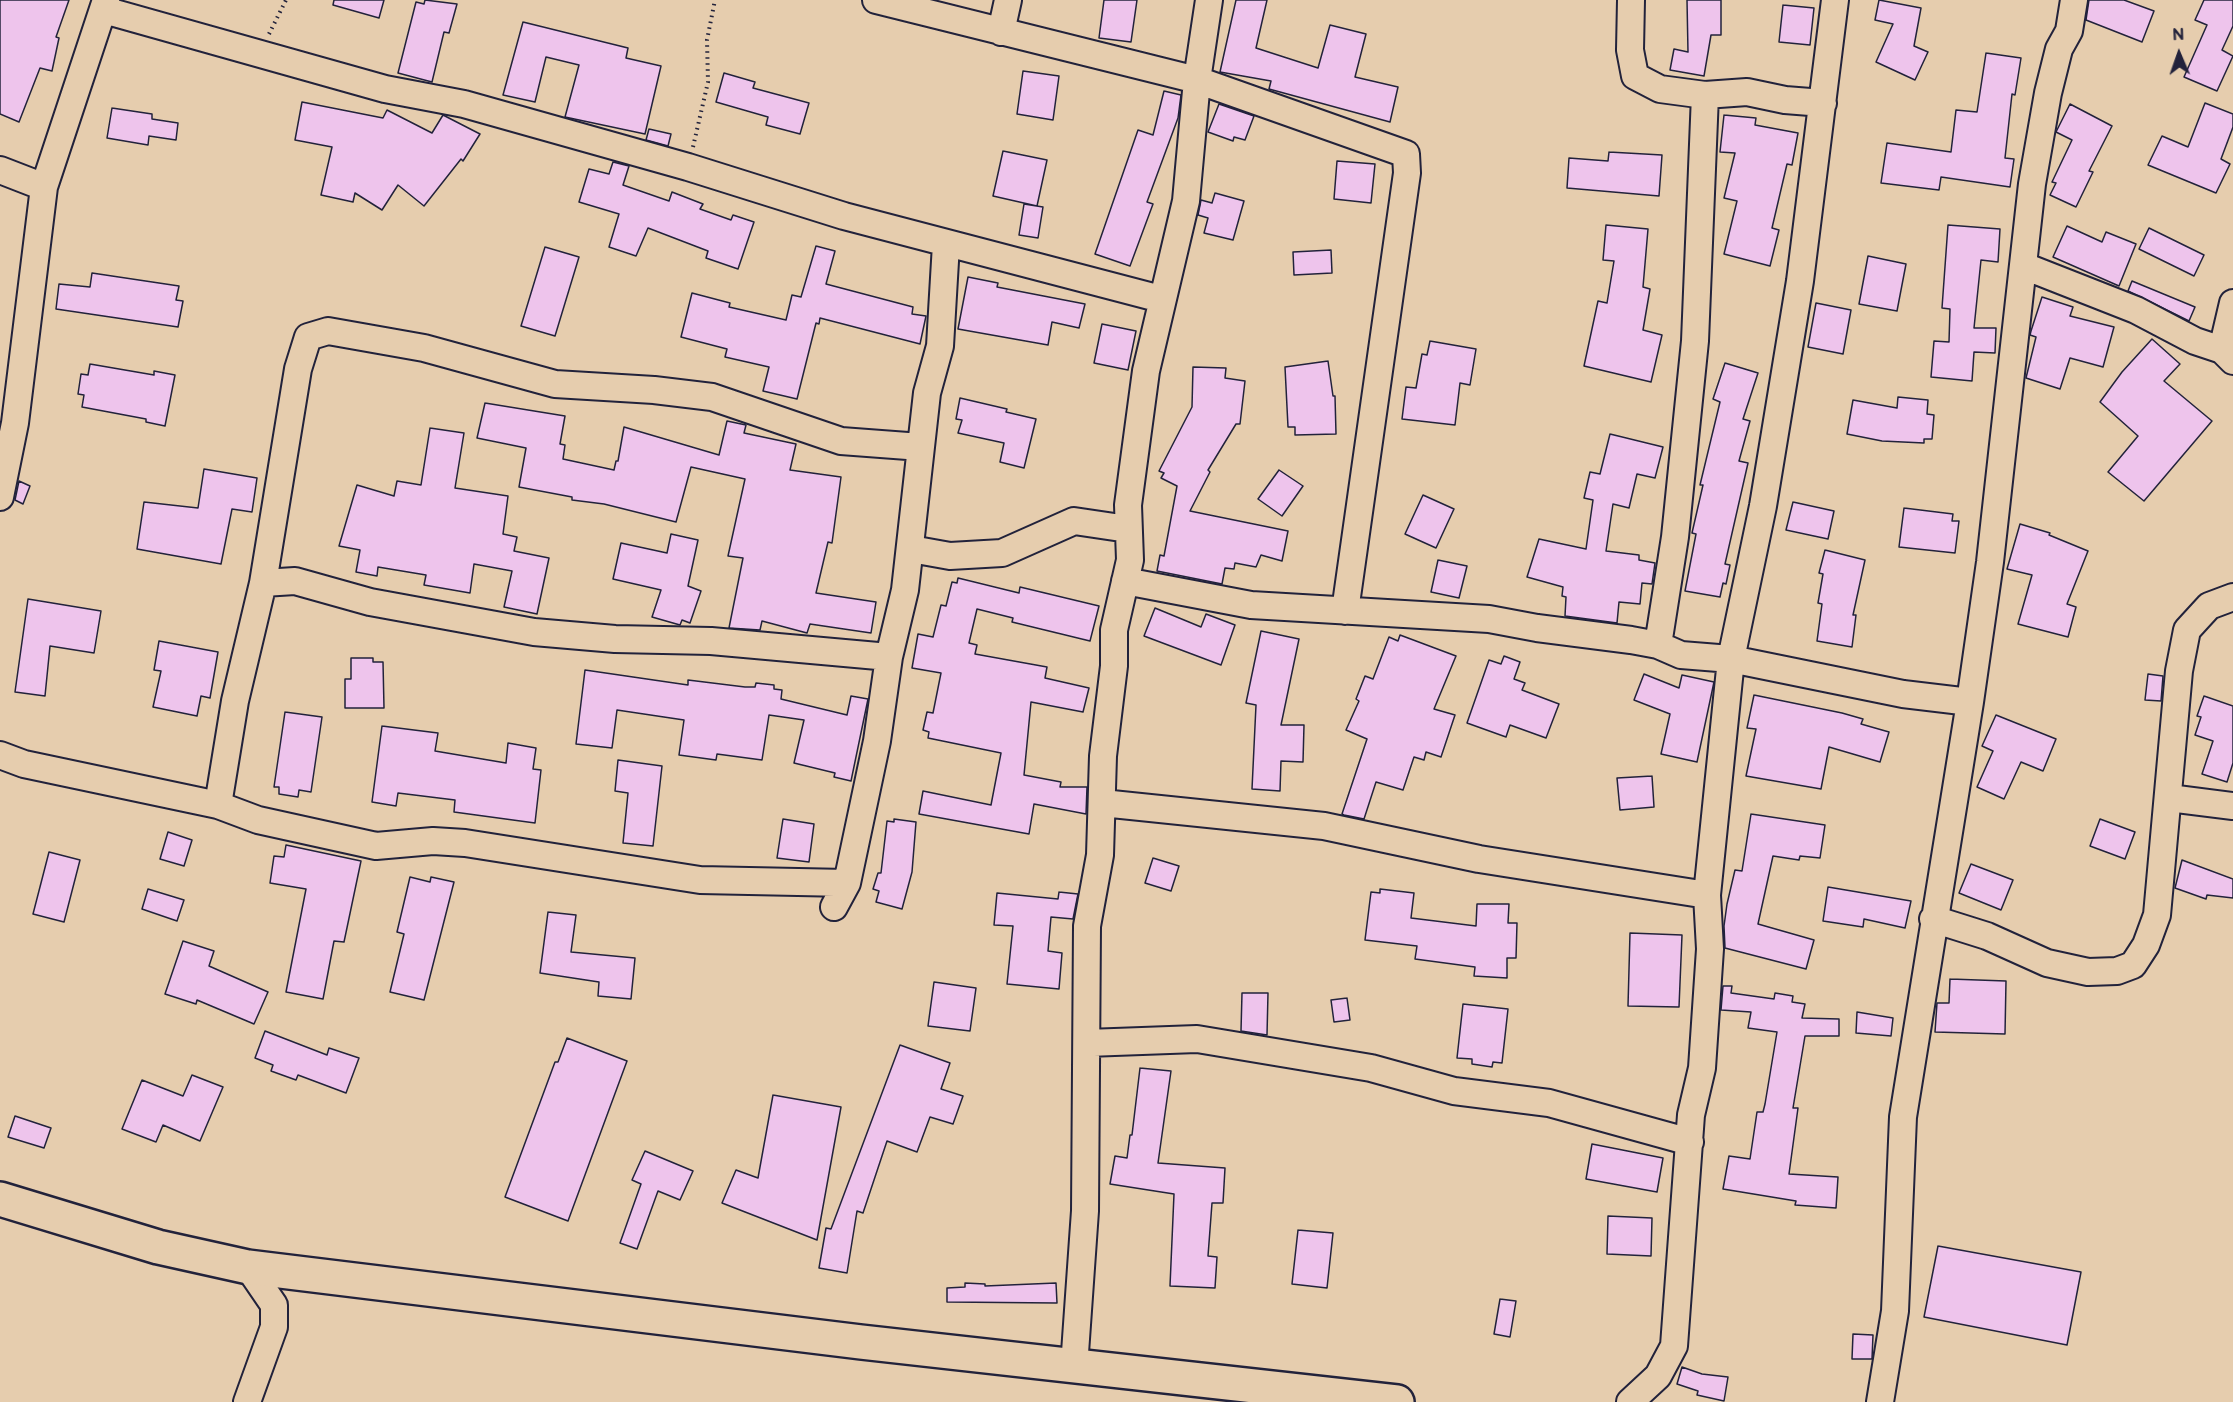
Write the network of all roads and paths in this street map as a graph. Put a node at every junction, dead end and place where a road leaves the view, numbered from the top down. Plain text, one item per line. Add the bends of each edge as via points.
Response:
1 (286, 0) edge
2 (715, 0) edge
3 (876, 0) edge
4 (1008, 0) edge
5 (1209, 0) edge
6 (1631, 0) edge
7 (1835, 0) edge
8 (2074, 0) edge
9 (105, 5) edge
10 (1001, 32) junction
11 (259, 54) junction
12 (1197, 80) junction
13 (1705, 95) junction
14 (1823, 103) junction
15 (688, 167) junction
16 (0, 170) edge
17 (44, 186) junction
18 (946, 244) junction
19 (2024, 266) junction
20 (1161, 299) junction
21 (2233, 303) edge
22 (2228, 356) edge
23 (8, 421) edge
24 (921, 447) junction
25 (0, 497) edge
26 (1128, 529) junction
27 (912, 549) junction
28 (1125, 581) junction
29 (262, 583) junction
30 (2233, 597) edge
31 (1345, 611) junction
32 (1658, 645) junction
33 (889, 657) junction
34 (1731, 659) junction
35 (1970, 702) junction
36 (0, 755) edge
37 (2169, 798) junction
38 (1102, 803) junction
39 (218, 805) junction
40 (2233, 806) edge
41 (847, 883) junction
42 (1707, 896) junction
43 (834, 908) dead end
44 (1933, 919) junction
45 (1087, 1043) junction
46 (1690, 1142) junction
47 (0, 1199) edge
48 (248, 1267) junction
49 (1074, 1367) junction
50 (1241, 1394) edge
51 (247, 1402) edge
52 (1397, 1402) edge
53 (1630, 1402) edge
54 (1880, 1402) edge

1 - 11 path
2 - 15 path via 707,40 708,82
3 - 10 street
4 - 10 street
5 - 12 street
6 - 13 street via 1630,50 1635,76 1660,89
7 - 14 street
8 - 19 street via 2069,31 2059,49 2048,93 2032,184
9 - 11 street
9 - 17 street
10 - 12 street
11 - 15 street via 385,89 464,104
12 - 20 street via 1186,201
12 - 31 street via 1406,154
13 - 14 street via 1747,92
13 - 32 street via 1695,341 1675,537
14 - 34 street via 1800,281 1767,482
15 - 18 street
16 - 17 street
17 - 23 street
18 - 20 street
18 - 24 street via 940,346 927,393
19 - 22 street via 2136,310
19 - 35 street
20 - 26 street via 1146,371
21 - 22 street
23 - 25 street
24 - 27 street
24 - 29 street via 841,441 712,397 555,384 424,348 328,331 308,337 298,369
26 - 27 street via 1074,521 1002,554 950,556
26 - 28 street via 1130,560
27 - 33 street
28 - 31 street via 1251,605
28 - 38 street via 1114,630
29 - 33 street via 295,581 381,604 534,632 711,641
29 - 39 street via 235,700
30 - 37 street via 2209,606 2187,630 2179,671
31 - 32 street via 1489,619
32 - 34 street via 1681,655
33 - 41 street via 877,741
34 - 35 street via 1903,694
34 - 42 street
35 - 44 street
36 - 39 street via 24,764
37 - 40 street
37 - 44 street via 2157,915 2146,945 2133,965 2117,971 2088,972 2047,963 1987,936
38 - 42 street via 1324,826 1479,859
38 - 45 street via 1100,855 1087,926
39 - 41 street via 258,820 376,846 433,841 465,843 700,880
41 - 43 street
42 - 46 street via 1710,949 1702,1068 1691,1115
44 - 54 street via 1903,1117 1895,1311
45 - 46 street via 1197,1039 1371,1068 1454,1091 1549,1103
45 - 49 street via 1085,1211
46 - 53 street via 1674,1346 1658,1376
47 - 48 main road via 158,1247
48 - 49 main road
48 - 51 street via 273,1305 274,1327
49 - 50 main road
50 - 52 main road

